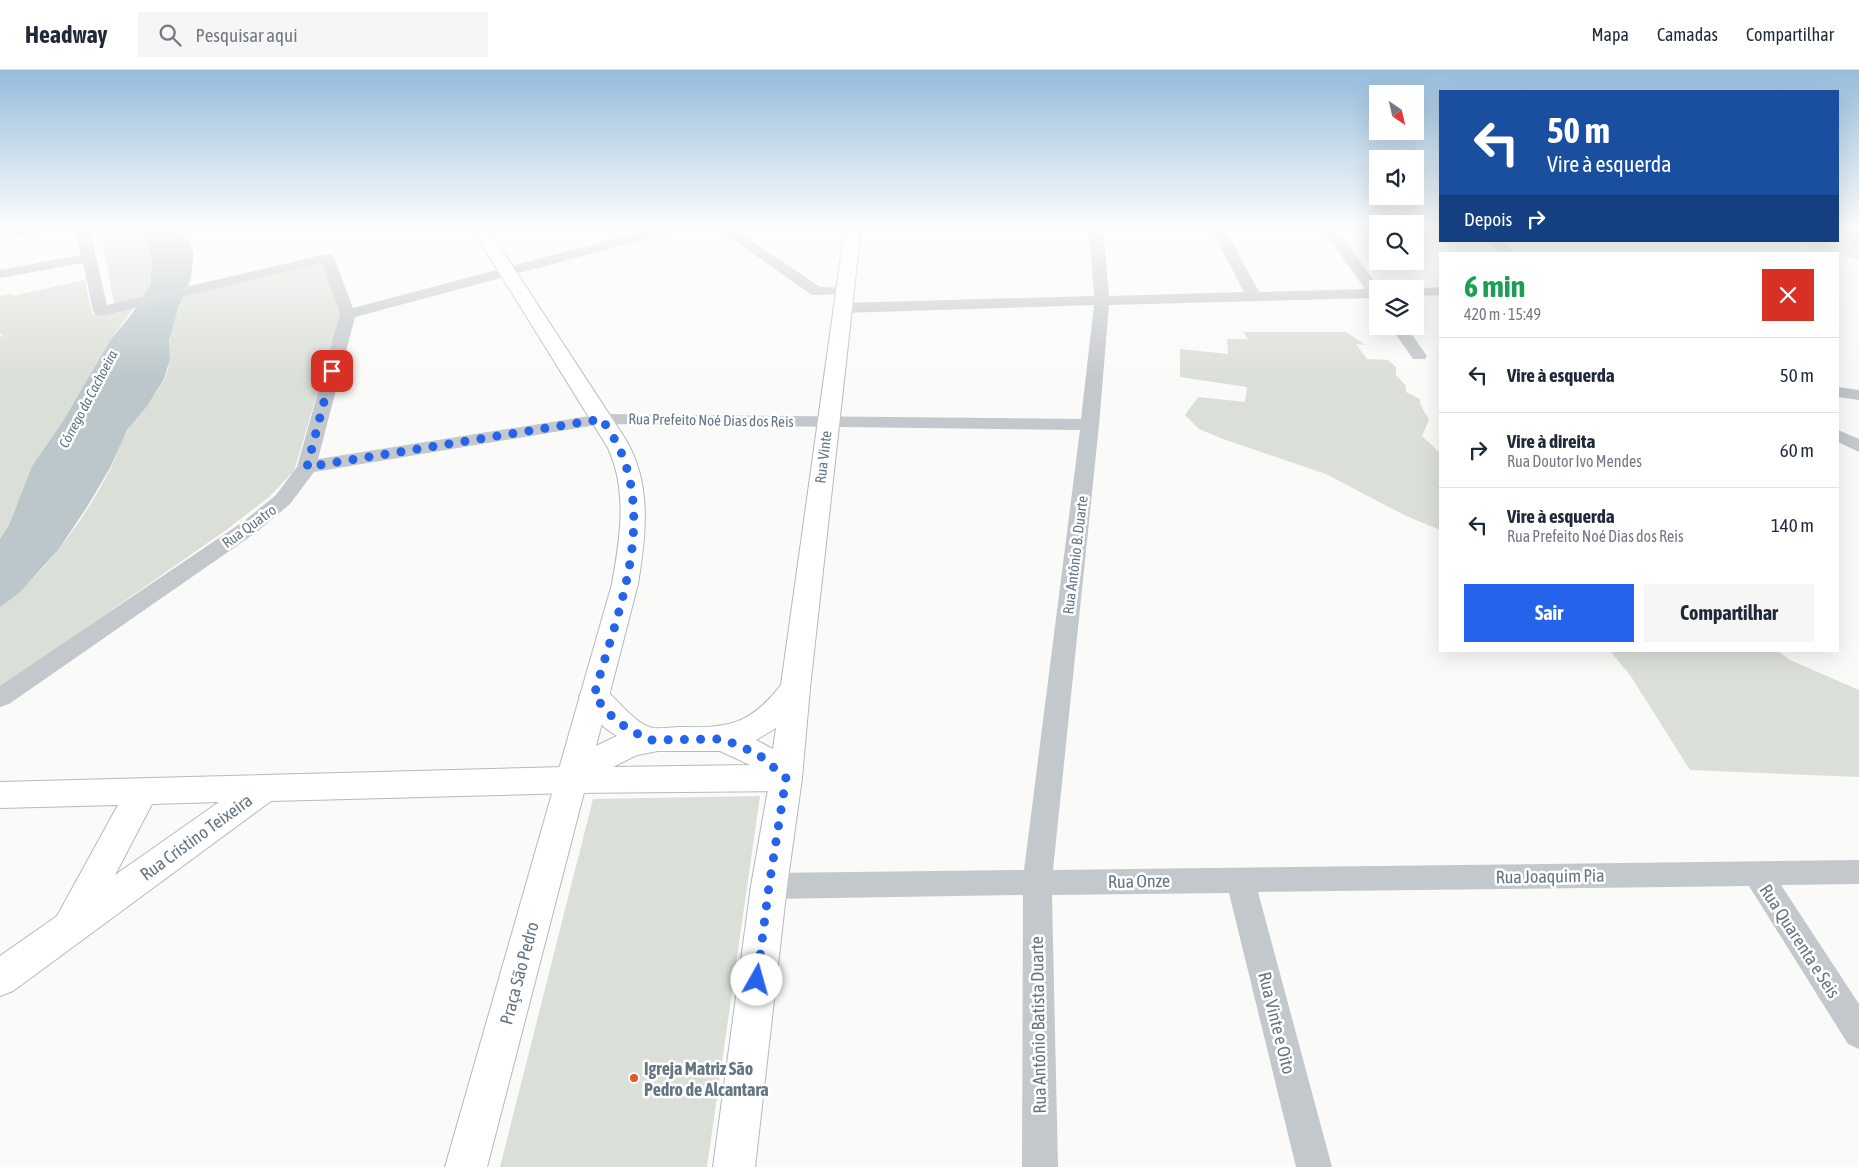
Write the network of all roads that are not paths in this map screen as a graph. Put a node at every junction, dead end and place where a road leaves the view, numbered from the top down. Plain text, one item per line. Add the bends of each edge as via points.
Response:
1 (94, 278) edge
2 (241, 278) edge
3 (335, 278) edge
4 (480, 278) edge
5 (512, 278) edge
6 (797, 278) edge
7 (846, 278) edge
8 (1100, 278) edge
9 (1244, 278) edge
10 (1439, 291) edge
11 (1424, 292) edge
12 (1369, 294) edge
13 (1254, 296) junction
14 (843, 300) junction
15 (1102, 301) junction
16 (348, 314) junction
17 (1404, 335) edge
18 (1419, 356) dead end
19 (1839, 392) edge
20 (1859, 395) edge
21 (602, 419) junction
22 (828, 422) junction
23 (1090, 425) junction
24 (1839, 436) edge
25 (1859, 446) edge
26 (307, 467) junction
27 (795, 688) junction
28 (594, 696) junction
29 (0, 698) edge
30 (723, 739) junction
31 (648, 740) junction
32 (686, 740) junction
33 (786, 778) junction
34 (679, 779) junction
35 (571, 780) junction
36 (263, 789) junction
37 (142, 792) junction
38 (0, 796) edge
39 (1859, 872) edge
40 (1757, 873) junction
41 (1240, 880) junction
42 (1037, 882) junction
43 (769, 886) junction
44 (69, 928) junction
45 (0, 978) edge
46 (1859, 1034) edge
47 (466, 1167) edge
48 (734, 1167) edge
49 (1040, 1167) edge
50 (1314, 1167) edge

1 - 2 street via 101,311
3 - 16 street
4 - 16 street
5 - 21 main road, Praça São Pedro
6 - 14 street via 817,292
7 - 14 main road, Rua Vinte
8 - 15 street, Rua Antônio B. Duarte
9 - 13 street
10 - 11 street
12 - 13 street
13 - 15 street
14 - 15 street
14 - 22 main road, Rua Vinte
15 - 23 street, Rua Antônio B. Duarte
16 - 26 street, Rua Quatro
17 - 18 street
19 - 20 street
21 - 22 street, Rua Prefeito Noé Dias dos Reis
21 - 26 street, Rua Prefeito Noé Dias dos Reis
21 - 28 main road, Praça São Pedro via 621,452 632,490 634,534 625,584
22 - 23 street, Rua Prefeito Noé Dias dos Reis
22 - 27 main road, Rua Vinte
23 - 42 street, Rua Antônio B. Duarte
24 - 25 street
26 - 29 street, Rua Quatro via 300,481 272,511
27 - 30 main road via 767,719
27 - 33 main road, Rua Vinte
28 - 31 main road via 616,721
28 - 35 main road, Praça São Pedro
30 - 32 main road
30 - 33 main road via 758,754
31 - 32 main road
31 - 35 main road via 607,755
32 - 34 main road
33 - 34 main road, Rua Cristino Teixeira
33 - 43 main road
34 - 35 main road, Rua Cristino Teixeira
35 - 36 main road, Rua Cristino Teixeira
35 - 47 main road, Praça São Pedro
36 - 37 main road
36 - 44 main road, Rua Cristino Teixeira
37 - 38 main road
37 - 44 main road
39 - 40 street, Rua Joaquim Pia
40 - 41 street, Rua Joaquim Pia
40 - 46 street, Rua Quarenta e Seis
41 - 42 street, Rua Onze
41 - 50 street, Rua Vinte e Oito
42 - 43 street, Rua Onze
42 - 49 street, Rua Antônio Batista Duarte
43 - 48 main road
44 - 45 main road, Rua Cristino Teixeira

